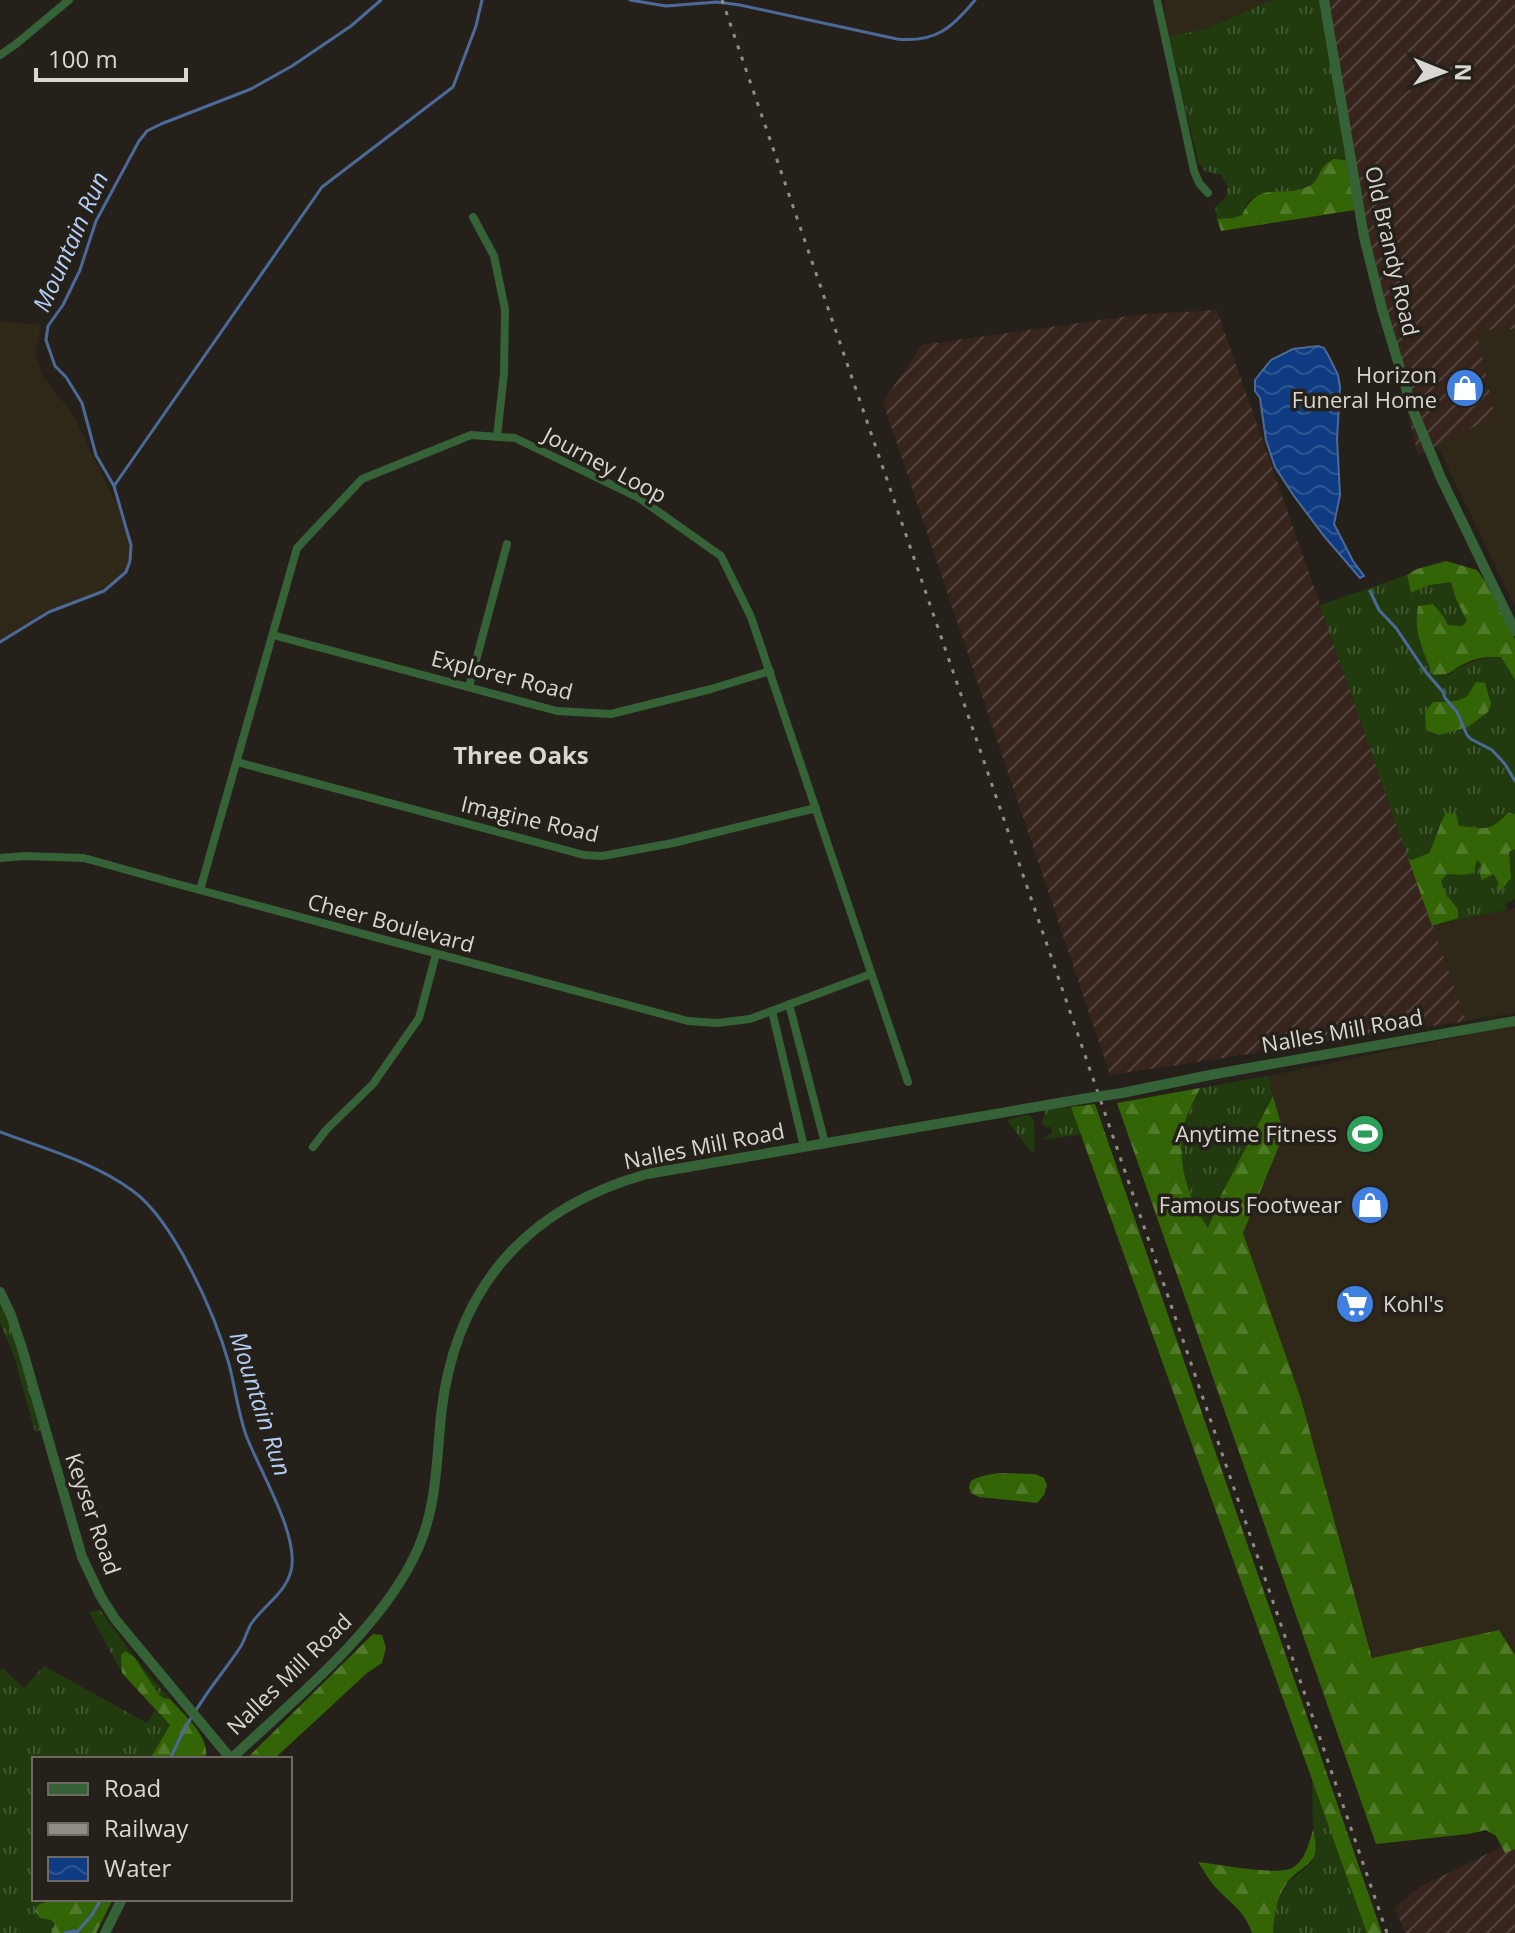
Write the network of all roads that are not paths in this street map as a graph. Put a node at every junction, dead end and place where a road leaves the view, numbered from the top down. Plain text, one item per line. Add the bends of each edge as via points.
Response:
1 (69, 0) edge
2 (1157, 0) edge
3 (1324, 0) edge
4 (0, 55) edge
5 (1208, 193) dead end
6 (473, 217) dead end
7 (497, 437) junction
8 (507, 544) dead end
9 (1515, 631) edge
10 (273, 635) junction
11 (770, 671) junction
12 (469, 687) junction
13 (237, 762) junction
14 (816, 808) junction
15 (0, 858) edge
16 (200, 890) junction
17 (436, 954) junction
18 (871, 974) junction
19 (789, 1004) junction
20 (772, 1011) junction
21 (1515, 1021) edge
22 (908, 1082) dead end
23 (825, 1143) junction
24 (313, 1147) dead end
25 (804, 1147) junction
26 (0, 1292) edge
27 (229, 1757) edge
28 (233, 1757) edge
29 (121, 1901) edge
30 (105, 1933) edge

1 - 4 street
2 - 5 street via 1194,171
3 - 9 street, Old Brandy Road via 1364,237 1399,368 1427,447
6 - 7 street via 494,256 505,309
7 - 10 street, Journey Loop via 471,435 362,479 297,548
7 - 11 street, Journey Loop via 515,438 639,498 721,556
8 - 12 street
10 - 12 street, Explorer Road
10 - 13 street, Journey Loop
11 - 12 street, Explorer Road via 611,714 557,711
11 - 14 street, Journey Loop
13 - 14 street, Imagine Road via 584,855 673,843
13 - 16 street, Journey Loop
14 - 18 street, Journey Loop
15 - 16 street, Cheer Boulevard via 84,858
16 - 17 street, Cheer Boulevard
17 - 20 street, Cheer Boulevard via 688,1021 717,1023
17 - 24 street via 419,1018 373,1084
18 - 19 street, Cheer Boulevard
18 - 22 street, Journey Loop
19 - 20 street, Cheer Boulevard
19 - 23 street
20 - 25 street
21 - 23 street, Nalles Mill Road, bridge
23 - 25 street, Nalles Mill Road
25 - 28 street, Nalles Mill Road via 622,1181 576,1201 511,1252 471,1308 451,1358 434,1494 412,1562 368,1625
26 - 27 street, Keyser Road via 93,1581 115,1619
29 - 30 street

